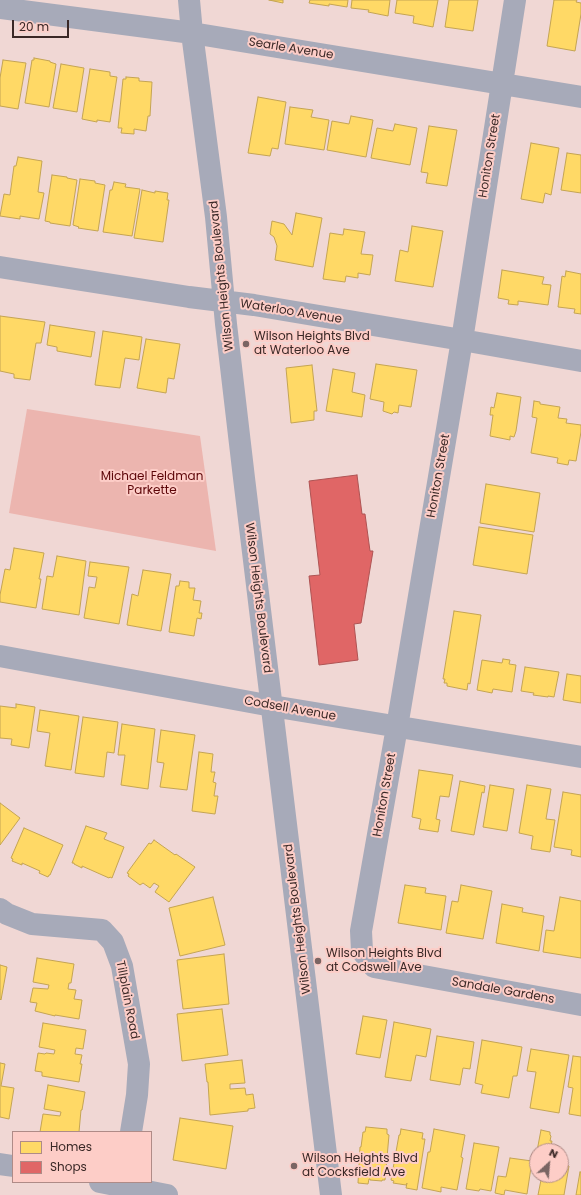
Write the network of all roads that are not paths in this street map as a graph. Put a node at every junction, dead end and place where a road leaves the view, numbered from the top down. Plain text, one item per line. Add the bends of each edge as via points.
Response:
1 (189, 0) edge
2 (515, 0) edge
3 (0, 8) edge
4 (192, 33) junction
5 (502, 84) junction
6 (581, 97) edge
7 (0, 267) edge
8 (224, 301) junction
9 (462, 340) junction
10 (581, 361) edge
11 (0, 656) edge
12 (272, 706) junction
13 (397, 727) junction
14 (581, 757) edge
15 (0, 909) edge
16 (362, 951) joint
17 (581, 1005) edge
18 (131, 1131) edge
19 (0, 1164) edge
20 (12, 1166) edge
21 (112, 1183) edge
22 (123, 1184) edge
23 (167, 1195) edge
24 (331, 1195) edge

1 - 4 street, Wilson Heights Boulevard
2 - 5 street, Honiton Street
3 - 4 street, Searle Avenue
4 - 5 street, Searle Avenue
4 - 8 street, Wilson Heights Boulevard via 216,216
5 - 6 street, Searle Avenue
5 - 9 street, Honiton Street
7 - 8 street, Waterloo Avenue
8 - 9 street, Waterloo Avenue
8 - 12 street, Wilson Heights Boulevard
9 - 10 street, Waterloo Avenue
9 - 13 street, Honiton Street
11 - 12 street, Codsell Avenue
12 - 13 street, Codsell Avenue
12 - 24 street, Wilson Heights Boulevard
13 - 14 street, Codsell Avenue
13 - 16 street, Honiton Street via 361,930
15 - 18 street, Tillplain Road via 32,924 102,930 113,942 122,966 139,1064
16 - 17 street, Sandale Gardens via 374,967
19 - 20 street
21 - 22 street
22 - 23 street

